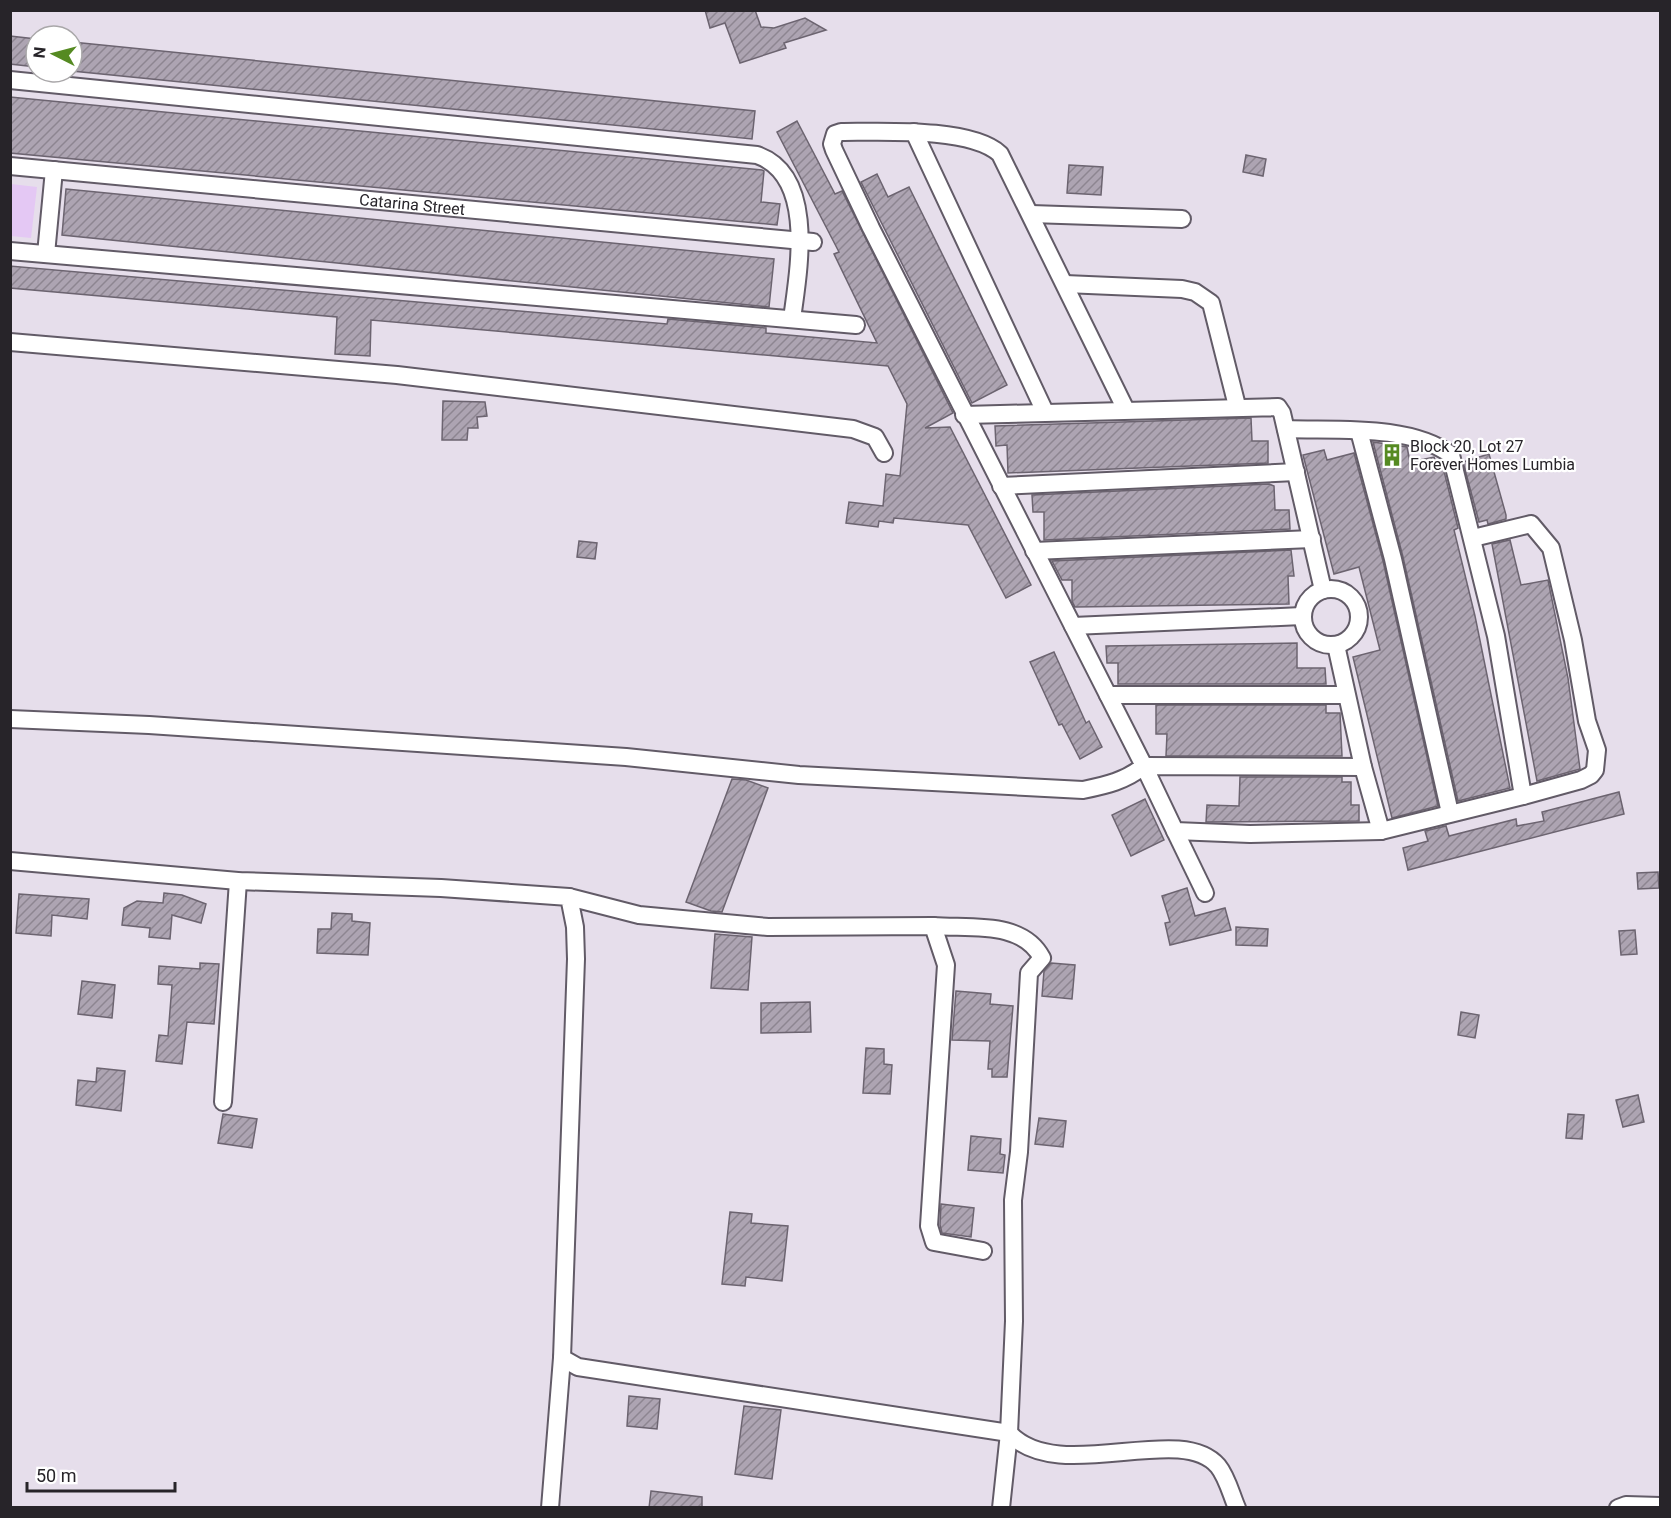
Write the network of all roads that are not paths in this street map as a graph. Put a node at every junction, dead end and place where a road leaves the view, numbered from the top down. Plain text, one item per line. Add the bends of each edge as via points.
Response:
1 (10, 80) edge
2 (914, 132) junction
3 (10, 166) edge
4 (54, 171) junction
5 (1031, 214) junction
6 (1182, 219) dead end
7 (807, 242) junction
8 (10, 250) edge
9 (46, 254) junction
10 (1065, 284) junction
11 (792, 319) junction
12 (856, 325) dead end
13 (10, 342) edge
14 (1237, 406) junction
15 (1126, 410) junction
16 (1045, 412) junction
17 (964, 415) junction
18 (1286, 429) junction
19 (1359, 431) junction
20 (884, 453) dead end
21 (1296, 472) junction
22 (1001, 486) junction
23 (1473, 538) junction
24 (1312, 539) junction
25 (1034, 551) junction
26 (1323, 590) junction
27 (1302, 616) junction
28 (1072, 626) junction
29 (1336, 645) junction
30 (1108, 695) junction
31 (1346, 695) junction
32 (10, 719) edge
33 (1144, 766) junction
34 (1363, 767) junction
35 (1523, 796) junction
36 (1450, 813) junction
37 (1175, 831) junction
38 (1381, 831) junction
39 (10, 861) edge
40 (238, 881) junction
41 (1205, 893) dead end
42 (569, 897) junction
43 (933, 926) junction
44 (223, 1102) dead end
45 (983, 1251) dead end
46 (562, 1358) junction
47 (1009, 1433) junction
48 (1660, 1506) edge
49 (549, 1508) edge
50 (1001, 1508) edge
51 (1237, 1508) edge
52 (1618, 1508) edge

1 - 7 street via 757,156 768,159 786,182
2 - 5 street via 993,147 1006,163
2 - 16 street
2 - 17 street via 841,132 835,134 832,144
3 - 4 street, Catarina Street
4 - 7 street, Catarina Street
4 - 9 street
5 - 6 street
5 - 10 street
7 - 11 street
8 - 9 street
9 - 11 street
10 - 14 street via 1182,289 1204,296 1211,303
10 - 15 street
11 - 12 street
13 - 20 street via 397,375 853,429 875,437
14 - 15 street
14 - 18 street via 1278,406
15 - 16 street
16 - 17 street
17 - 22 street
18 - 19 street
18 - 21 street
19 - 23 street via 1422,441 1451,455
19 - 36 street via 1393,559
21 - 22 street
21 - 24 street
22 - 25 street
23 - 35 street via 1496,636
23 - 35 street via 1531,524 1551,548 1587,721 1597,750 1592,774
24 - 25 street
24 - 26 street
25 - 28 street
26 - 27 street via 1308,600
26 - 29 street via 1336,589 1348,594 1359,616 1356,629
27 - 28 street
27 - 29 street via 1313,639
28 - 30 street
29 - 31 street
30 - 31 street
30 - 33 street
31 - 34 street
32 - 33 street via 626,757 799,775 1083,790 1127,779
33 - 34 street
33 - 37 street
34 - 38 street
35 - 36 street
36 - 38 street
37 - 38 street
37 - 41 street
39 - 40 street
40 - 42 street
40 - 44 street
42 - 43 street via 639,915 768,927
42 - 46 street via 576,959
43 - 45 street via 946,965 929,1226 934,1242
43 - 47 street via 1016,932 1036,946 1042,958 1029,973 1019,1152 1012,1200 1014,1321
46 - 47 street via 578,1367
46 - 49 street
47 - 50 street
47 - 51 street via 1021,1446 1050,1454 1194,1452 1217,1464
48 - 52 street

